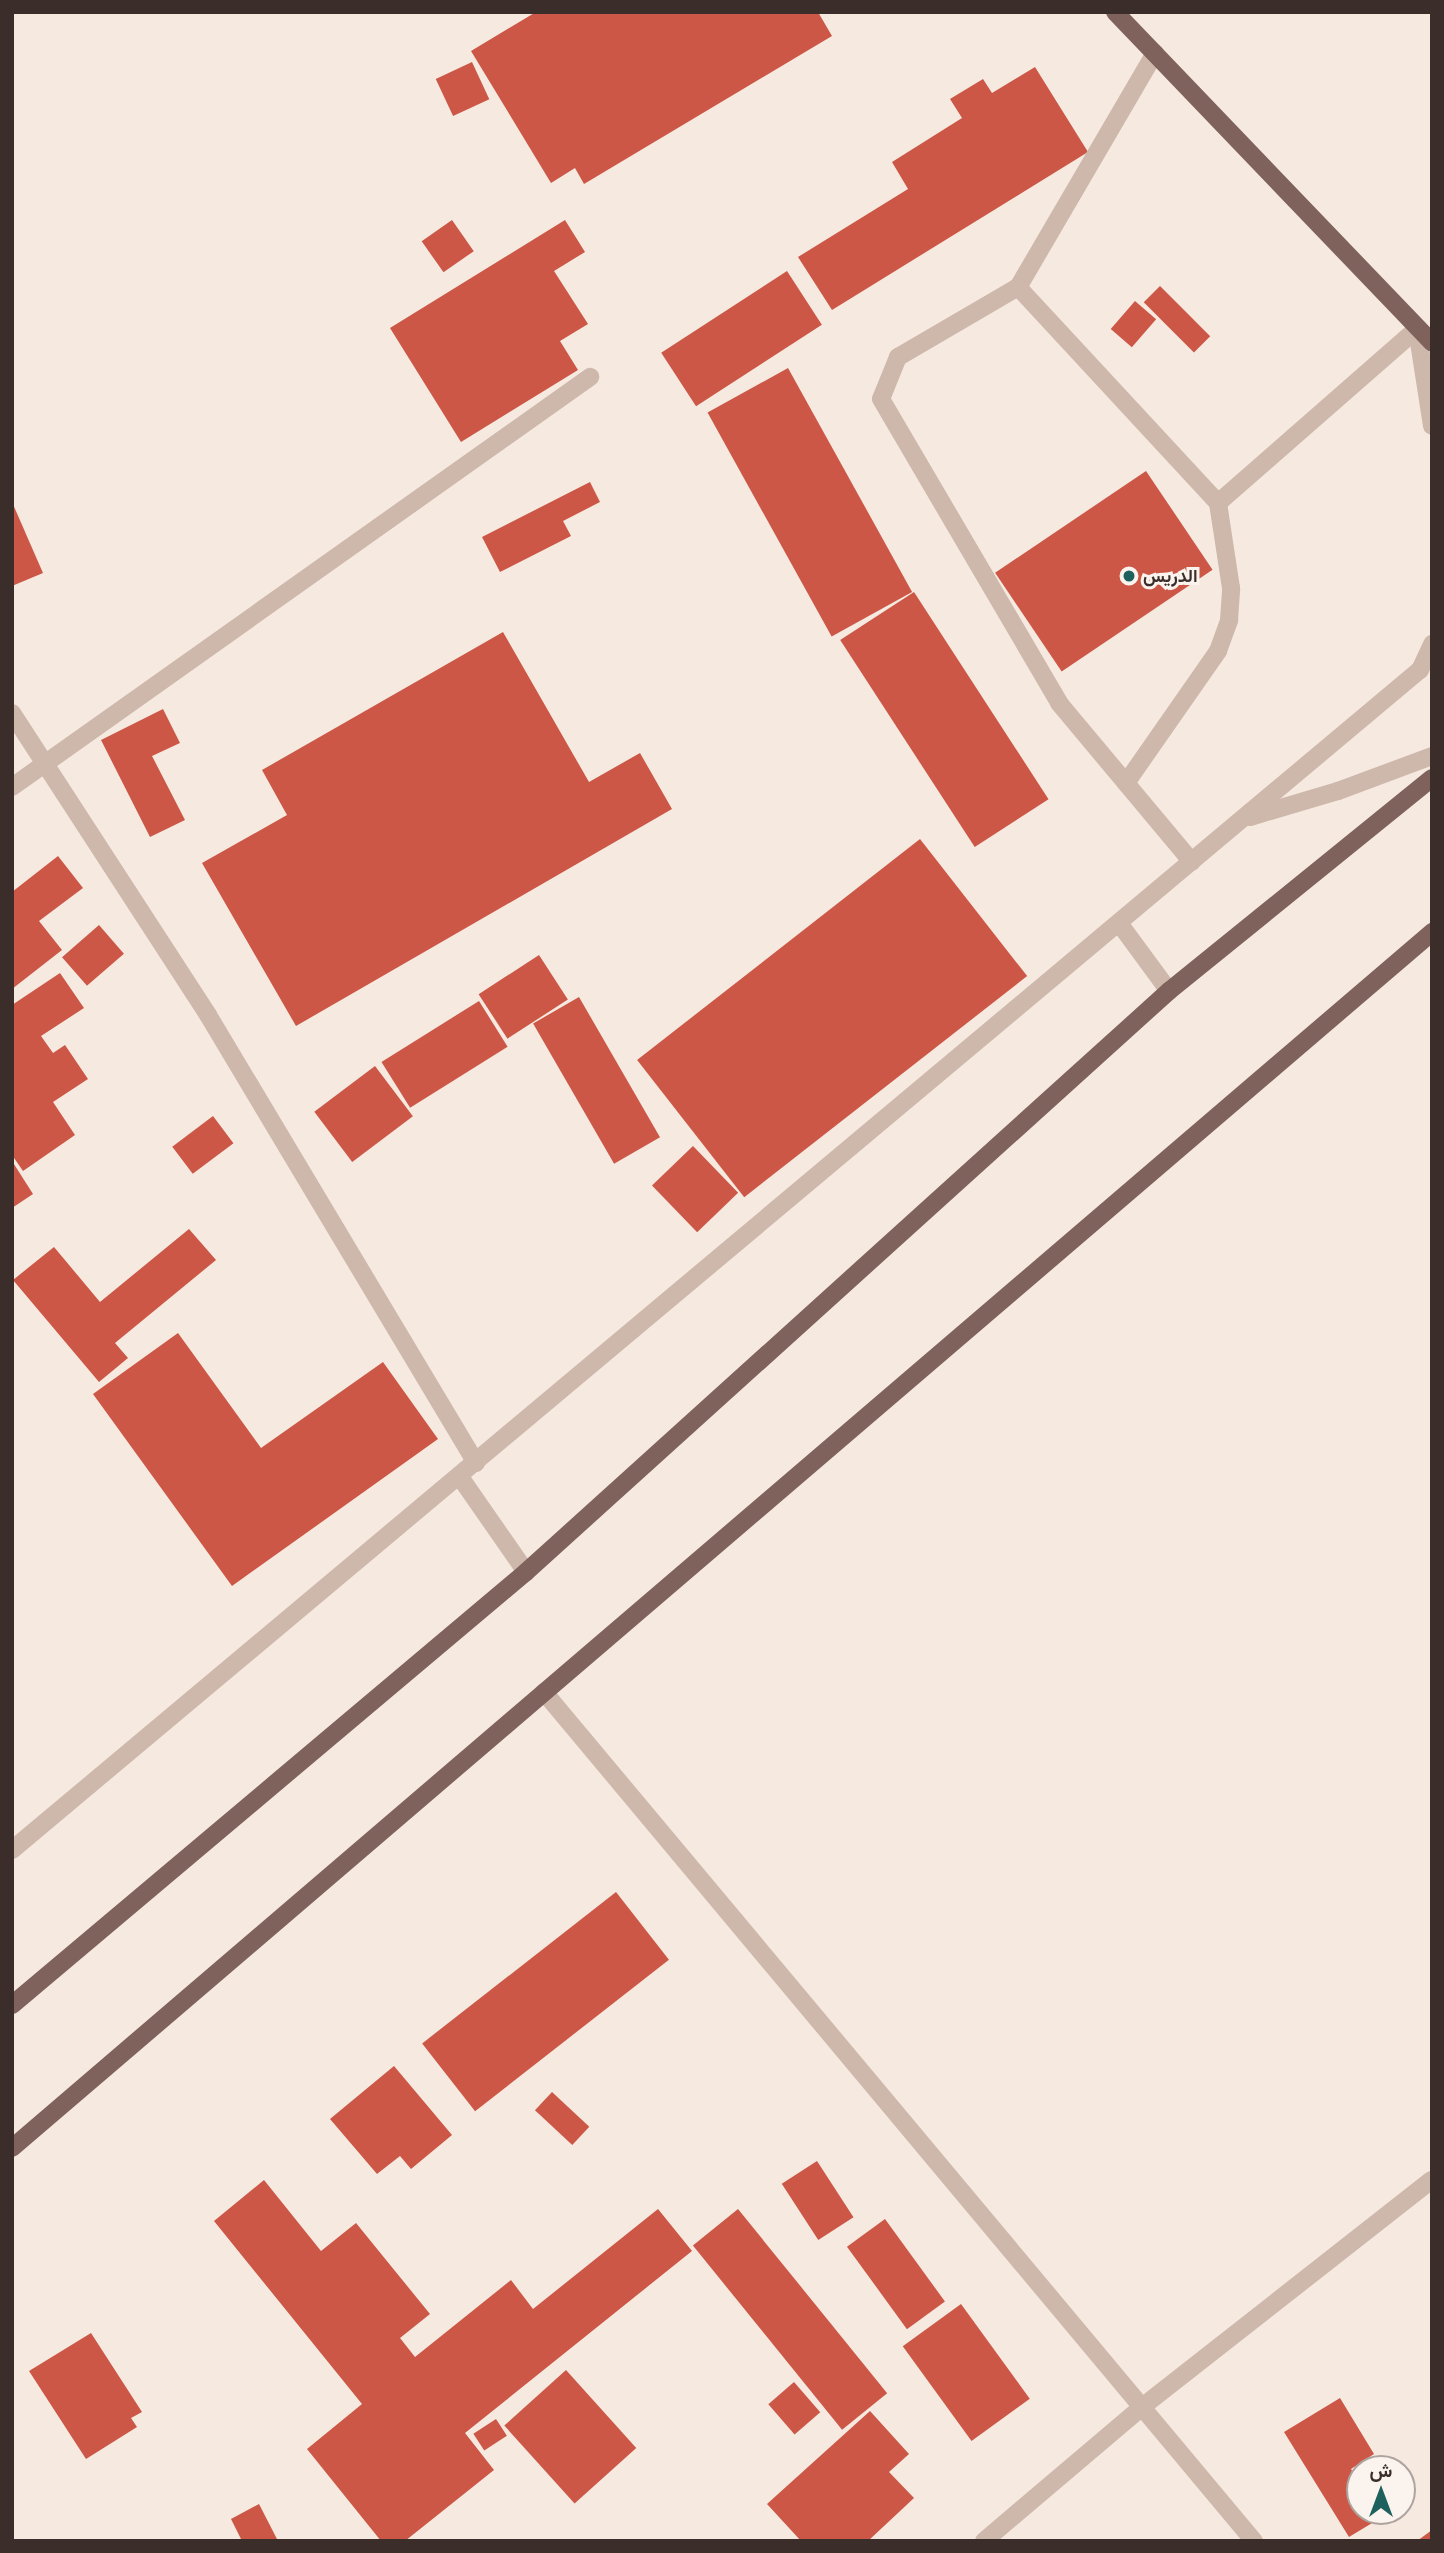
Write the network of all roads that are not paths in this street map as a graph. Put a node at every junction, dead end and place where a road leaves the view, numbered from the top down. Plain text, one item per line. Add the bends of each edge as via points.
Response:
1 (1115, 12) edge
2 (1155, 53) junction
3 (1018, 287) junction
4 (1417, 329) junction
5 (1432, 342) edge
6 (590, 377) dead end
7 (1432, 426) edge
8 (1218, 503) junction
9 (1432, 644) edge
10 (12, 713) edge
11 (1432, 756) edge
12 (45, 767) junction
13 (1432, 778) edge
14 (1126, 783) junction
15 (12, 787) edge
16 (1242, 820) junction
17 (1192, 862) junction
18 (1119, 923) junction
19 (1432, 932) edge
20 (1169, 992) junction
21 (476, 1463) junction
22 (460, 1477) junction
23 (526, 1572) junction
24 (544, 1692) junction
25 (12, 1850) edge
26 (12, 2005) edge
27 (12, 2148) edge
28 (1432, 2180) edge
29 (1142, 2407) junction
30 (984, 2541) edge
31 (1254, 2541) edge

1 - 2 main road
2 - 3 street
2 - 4 main road
3 - 8 street
3 - 14 street via 898,357 881,399 1059,703
4 - 5 main road
4 - 7 street
4 - 8 street
6 - 12 street
8 - 14 street via 1231,587 1229,620 1218,651
9 - 16 street via 1420,670
10 - 12 street
11 - 16 street
12 - 15 street
12 - 21 street via 208,1015
13 - 20 main road
14 - 17 street
16 - 17 street
17 - 18 street
18 - 20 street
18 - 21 street
19 - 24 main road
20 - 23 main road
21 - 22 street
22 - 23 street
22 - 25 street
23 - 26 main road
24 - 27 main road
24 - 29 street
28 - 29 street
29 - 30 street
29 - 31 street

